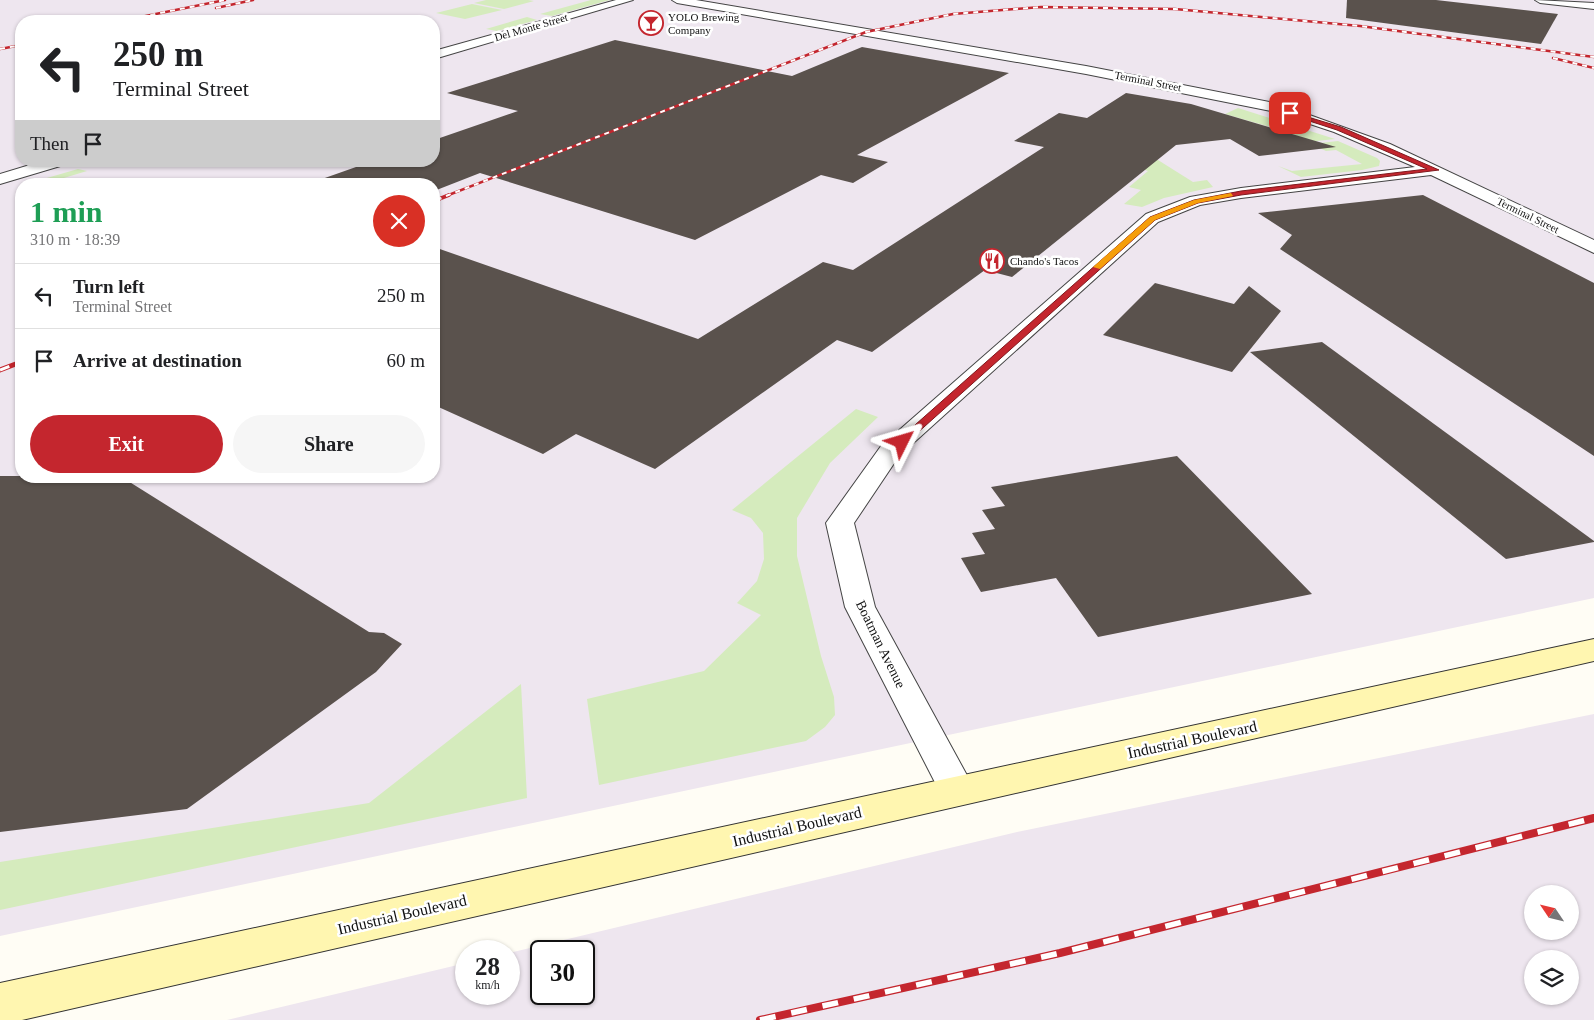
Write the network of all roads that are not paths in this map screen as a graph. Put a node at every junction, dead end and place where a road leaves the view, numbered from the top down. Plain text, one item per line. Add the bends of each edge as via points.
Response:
1 (628, 0) edge
2 (677, 0) edge
3 (1540, 0) edge
4 (1594, 6) edge
5 (440, 53) edge
6 (41, 167) edge
7 (1435, 170) junction
8 (0, 179) edge
9 (1594, 247) edge
10 (1594, 650) edge
11 (957, 790) junction
12 (0, 1004) edge

1 - 5 street, Del Monte Street
2 - 7 street, Terminal Street via 1244,100 1339,129
3 - 4 street
6 - 8 street
7 - 9 street, Terminal Street
7 - 11 street, Boatman Avenue via 1241,193 1196,201 1152,218 890,451 840,523 860,607
10 - 11 main road, Industrial Boulevard
11 - 12 main road, Industrial Boulevard

